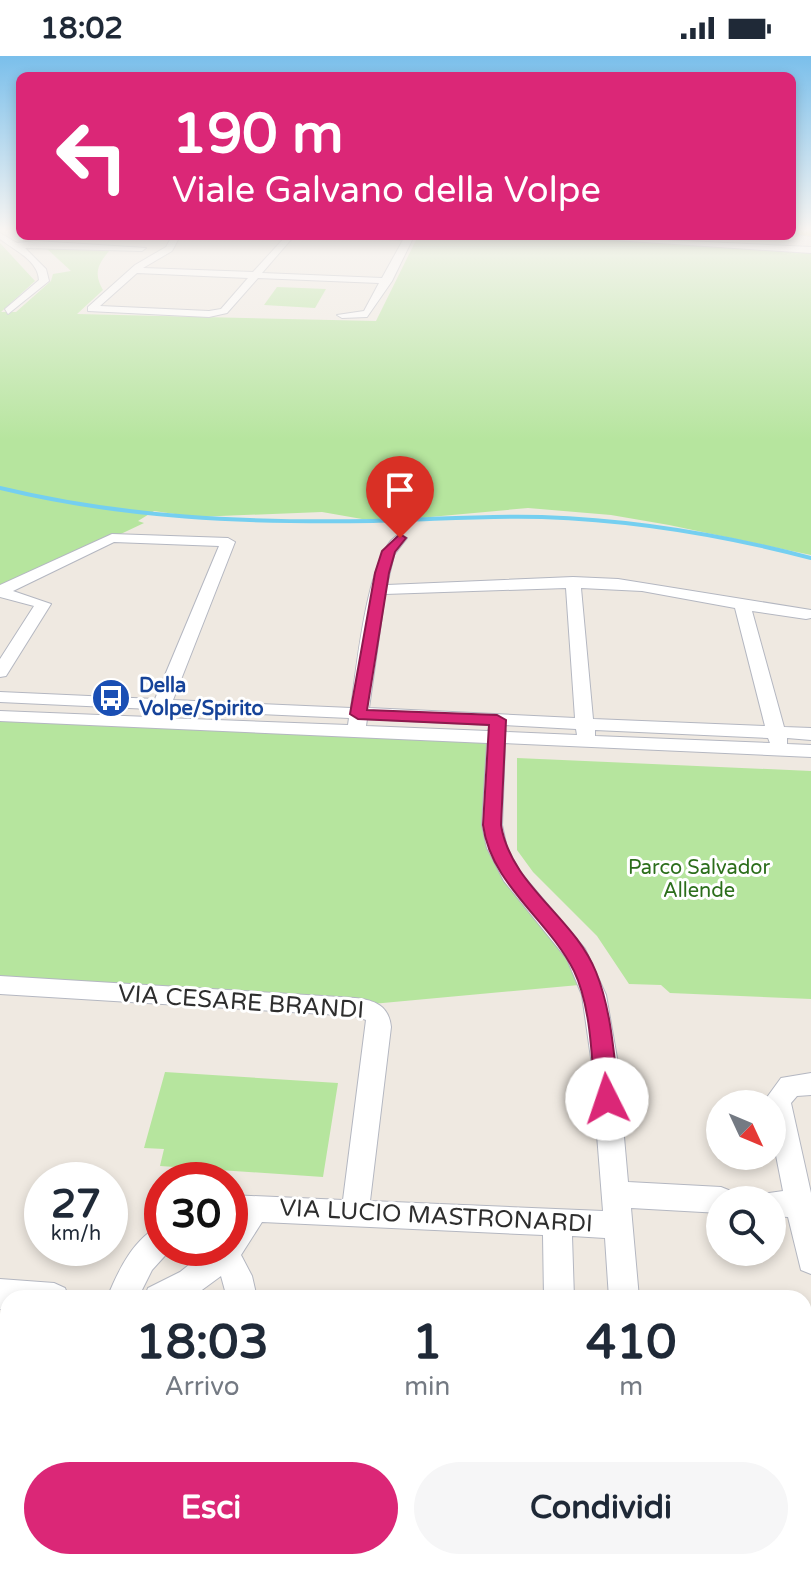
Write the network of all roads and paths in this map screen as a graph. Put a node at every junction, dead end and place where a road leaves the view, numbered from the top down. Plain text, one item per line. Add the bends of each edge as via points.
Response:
1 (22, 300) edge
2 (100, 300) edge
3 (236, 300) edge
4 (376, 300) edge
5 (8, 311) dead end
6 (342, 315) dead end
7 (400, 538) dead end
8 (573, 582) junction
9 (378, 589) junction
10 (0, 592) edge
11 (742, 604) junction
12 (806, 614) dead end
13 (0, 672) edge
14 (0, 697) edge
15 (162, 705) junction
16 (0, 716) edge
17 (153, 723) junction
18 (357, 724) junction
19 (497, 730) junction
20 (586, 733) junction
21 (811, 734) edge
22 (779, 742) junction
23 (811, 751) edge
24 (0, 985) edge
25 (811, 1084) edge
26 (785, 1186) edge
27 (614, 1194) junction
28 (706, 1199) edge
29 (786, 1204) edge
30 (248, 1208) edge
31 (355, 1212) junction
32 (557, 1222) junction
33 (617, 1225) junction
34 (144, 1258) edge
35 (811, 1260) edge
36 (211, 1266) edge
37 (232, 1266) edge
38 (126, 1290) edge
39 (175, 1290) edge
40 (240, 1290) edge
41 (559, 1290) edge
42 (623, 1290) edge

1 - 5 street
2 - 3 street via 91,309 219,313
4 - 6 street via 367,314
7 - 9 street via 387,554
8 - 9 street via 447,591
8 - 11 street via 664,588
8 - 20 street
9 - 18 street
10 - 13 street via 43,604
10 - 15 street via 112,538 228,542
11 - 12 street
11 - 22 street
14 - 15 street
15 - 17 street
15 - 18 street
16 - 17 street
17 - 18 street
18 - 19 street
19 - 20 street
19 - 27 street via 492,825 497,848 512,876 577,955 594,995
20 - 22 street
21 - 22 street
22 - 23 street
24 - 31 street, VIA CESARE BRANDI via 373,1011 379,1027
25 - 26 street via 790,1086 778,1100
27 - 28 street
27 - 33 street
29 - 35 street
30 - 31 street, VIA LUCIO MASTRONARDI
31 - 32 street, VIA LUCIO MASTRONARDI
32 - 33 street, VIA LUCIO MASTRONARDI
32 - 41 street
33 - 42 street
34 - 38 street
36 - 39 street
37 - 40 street

